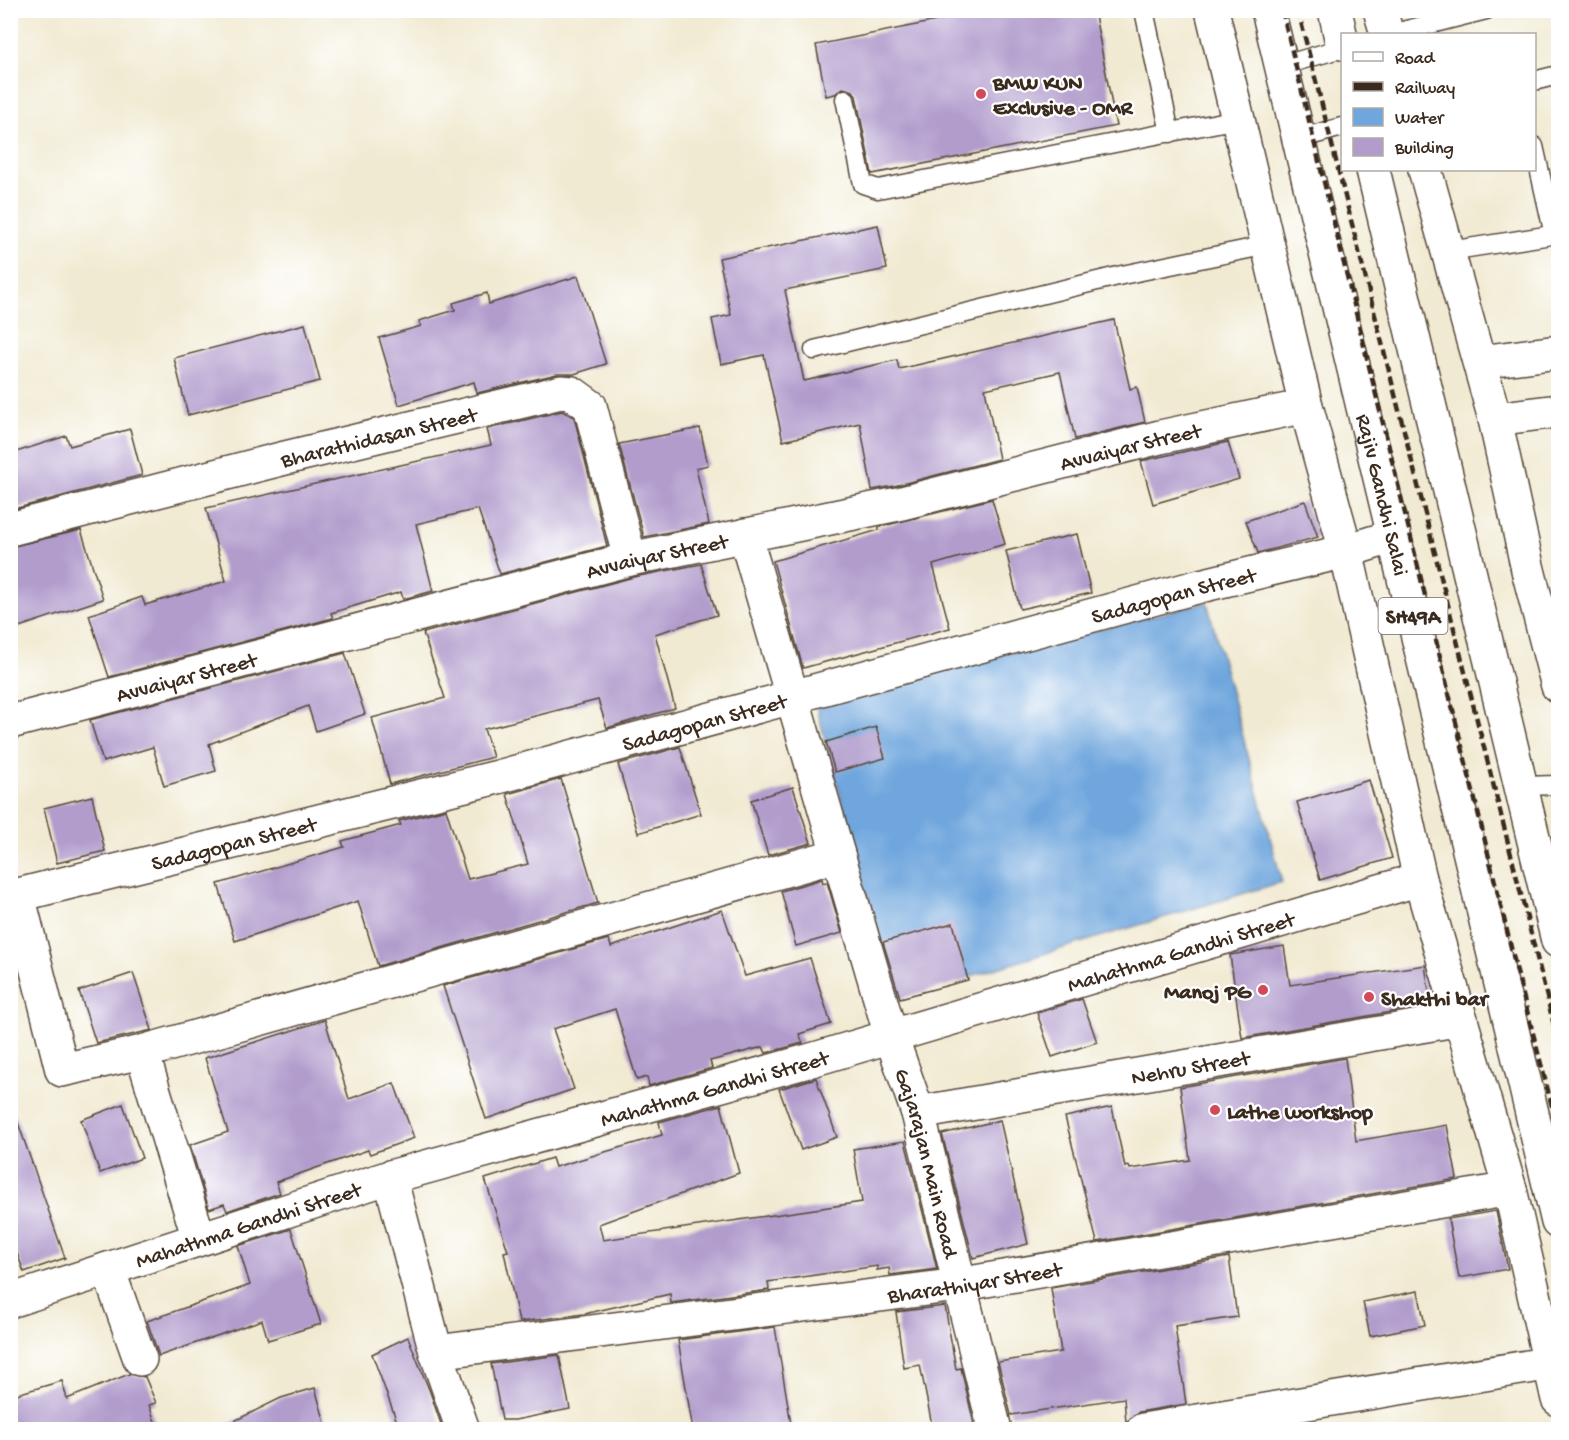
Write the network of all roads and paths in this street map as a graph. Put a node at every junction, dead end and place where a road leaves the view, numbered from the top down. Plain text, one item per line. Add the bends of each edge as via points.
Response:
1 (1144, 10) edge
2 (1212, 10) edge
3 (1268, 10) edge
4 (1335, 10) edge
5 (1380, 10) edge
6 (1486, 10) edge
7 (1389, 33) edge
8 (1393, 33) edge
9 (1341, 38) edge
10 (1341, 48) edge
11 (1281, 66) junction
12 (1558, 75) edge
13 (1536, 80) edge
14 (844, 99) dead end
15 (1238, 119) junction
16 (1341, 127) edge
17 (1170, 133) junction
18 (1298, 139) junction
19 (1536, 154) edge
20 (1373, 171) edge
21 (1425, 171) edge
22 (1556, 234) edge
23 (1268, 245) junction
24 (1449, 251) junction
25 (814, 350) dead end
26 (1558, 352) edge
27 (1480, 362) junction
28 (1306, 406) junction
29 (1558, 411) edge
30 (1495, 419) junction
31 (10, 529) edge
32 (744, 535) junction
33 (1394, 536) junction
34 (1346, 551) junction
35 (630, 559) junction
36 (1558, 686) edge
37 (791, 697) junction
38 (10, 722) edge
39 (1558, 785) edge
40 (1521, 786) junction
41 (838, 855) junction
42 (1420, 879) junction
43 (14, 896) edge
44 (1558, 941) edge
45 (1461, 1019) junction
46 (891, 1036) junction
47 (142, 1052) junction
48 (918, 1113) junction
49 (390, 1177) junction
50 (1510, 1189) junction
51 (1558, 1222) edge
52 (199, 1239) junction
53 (108, 1269) junction
54 (958, 1285) junction
55 (10, 1301) edge
56 (436, 1352) junction
57 (140, 1359) dead end
58 (1554, 1364) edge
59 (1558, 1399) edge
60 (463, 1430) edge
61 (995, 1430) edge
62 (1143, 1430) edge

1 - 17 lane
2 - 15 street
3 - 11 street, Rajiv Gandhi Salai / SH49A
4 - 9 street
5 - 7 street
6 - 8 lane
10 - 11 lane
11 - 18 street, Rajiv Gandhi Salai / SH49A
12 - 13 lane
14 - 17 lane via 863,184 878,189
15 - 17 lane
15 - 23 street
16 - 18 lane
18 - 33 street, Rajiv Gandhi Salai / SH49A
19 - 22 lane
20 - 40 street, SH49A
21 - 24 street
22 - 24 lane
23 - 25 lane via 1122,275
23 - 28 street
24 - 27 street
26 - 27 street
27 - 30 street
28 - 32 street, Avvaiyar Street via 1160,437 898,504
28 - 34 street
29 - 30 street
30 - 36 street
31 - 35 street, Bharathidasan Street via 561,392 572,393 590,406
32 - 35 street, Avvaiyar Street
32 - 37 street, Gajarajan Main Road
33 - 34 street, Sadagopan Street
33 - 51 street, Rajiv Gandhi Salai / SH49A
34 - 37 street, Sadagopan Street via 1200,586
34 - 42 street
35 - 38 street, Avvaiyar Street
37 - 41 street, Gajarajan Main Road
37 - 43 street, Sadagopan Street via 498,777
39 - 40 lane
40 - 44 street, SH49A
41 - 46 street, Gajarajan Main Road
41 - 47 street
42 - 45 street
42 - 46 street, Mahathma Gandhi Street
43 - 47 street via 62,1070
45 - 48 street, Nehru Street
45 - 50 street
46 - 48 street, Gajarajan Main Road
46 - 49 street, Mahathma Gandhi Street
47 - 52 street
48 - 54 street, Gajarajan Main Road
49 - 52 street, Mahathma Gandhi Street
49 - 56 street
50 - 54 street, Bharathiyar Street
50 - 58 street
52 - 53 street, Mahathma Gandhi Street
53 - 55 street, Mahathma Gandhi Street
53 - 57 street
54 - 56 street, Bharathiyar Street
54 - 61 street, Gajarajan Main Road
56 - 60 street
58 - 59 street
58 - 62 street

